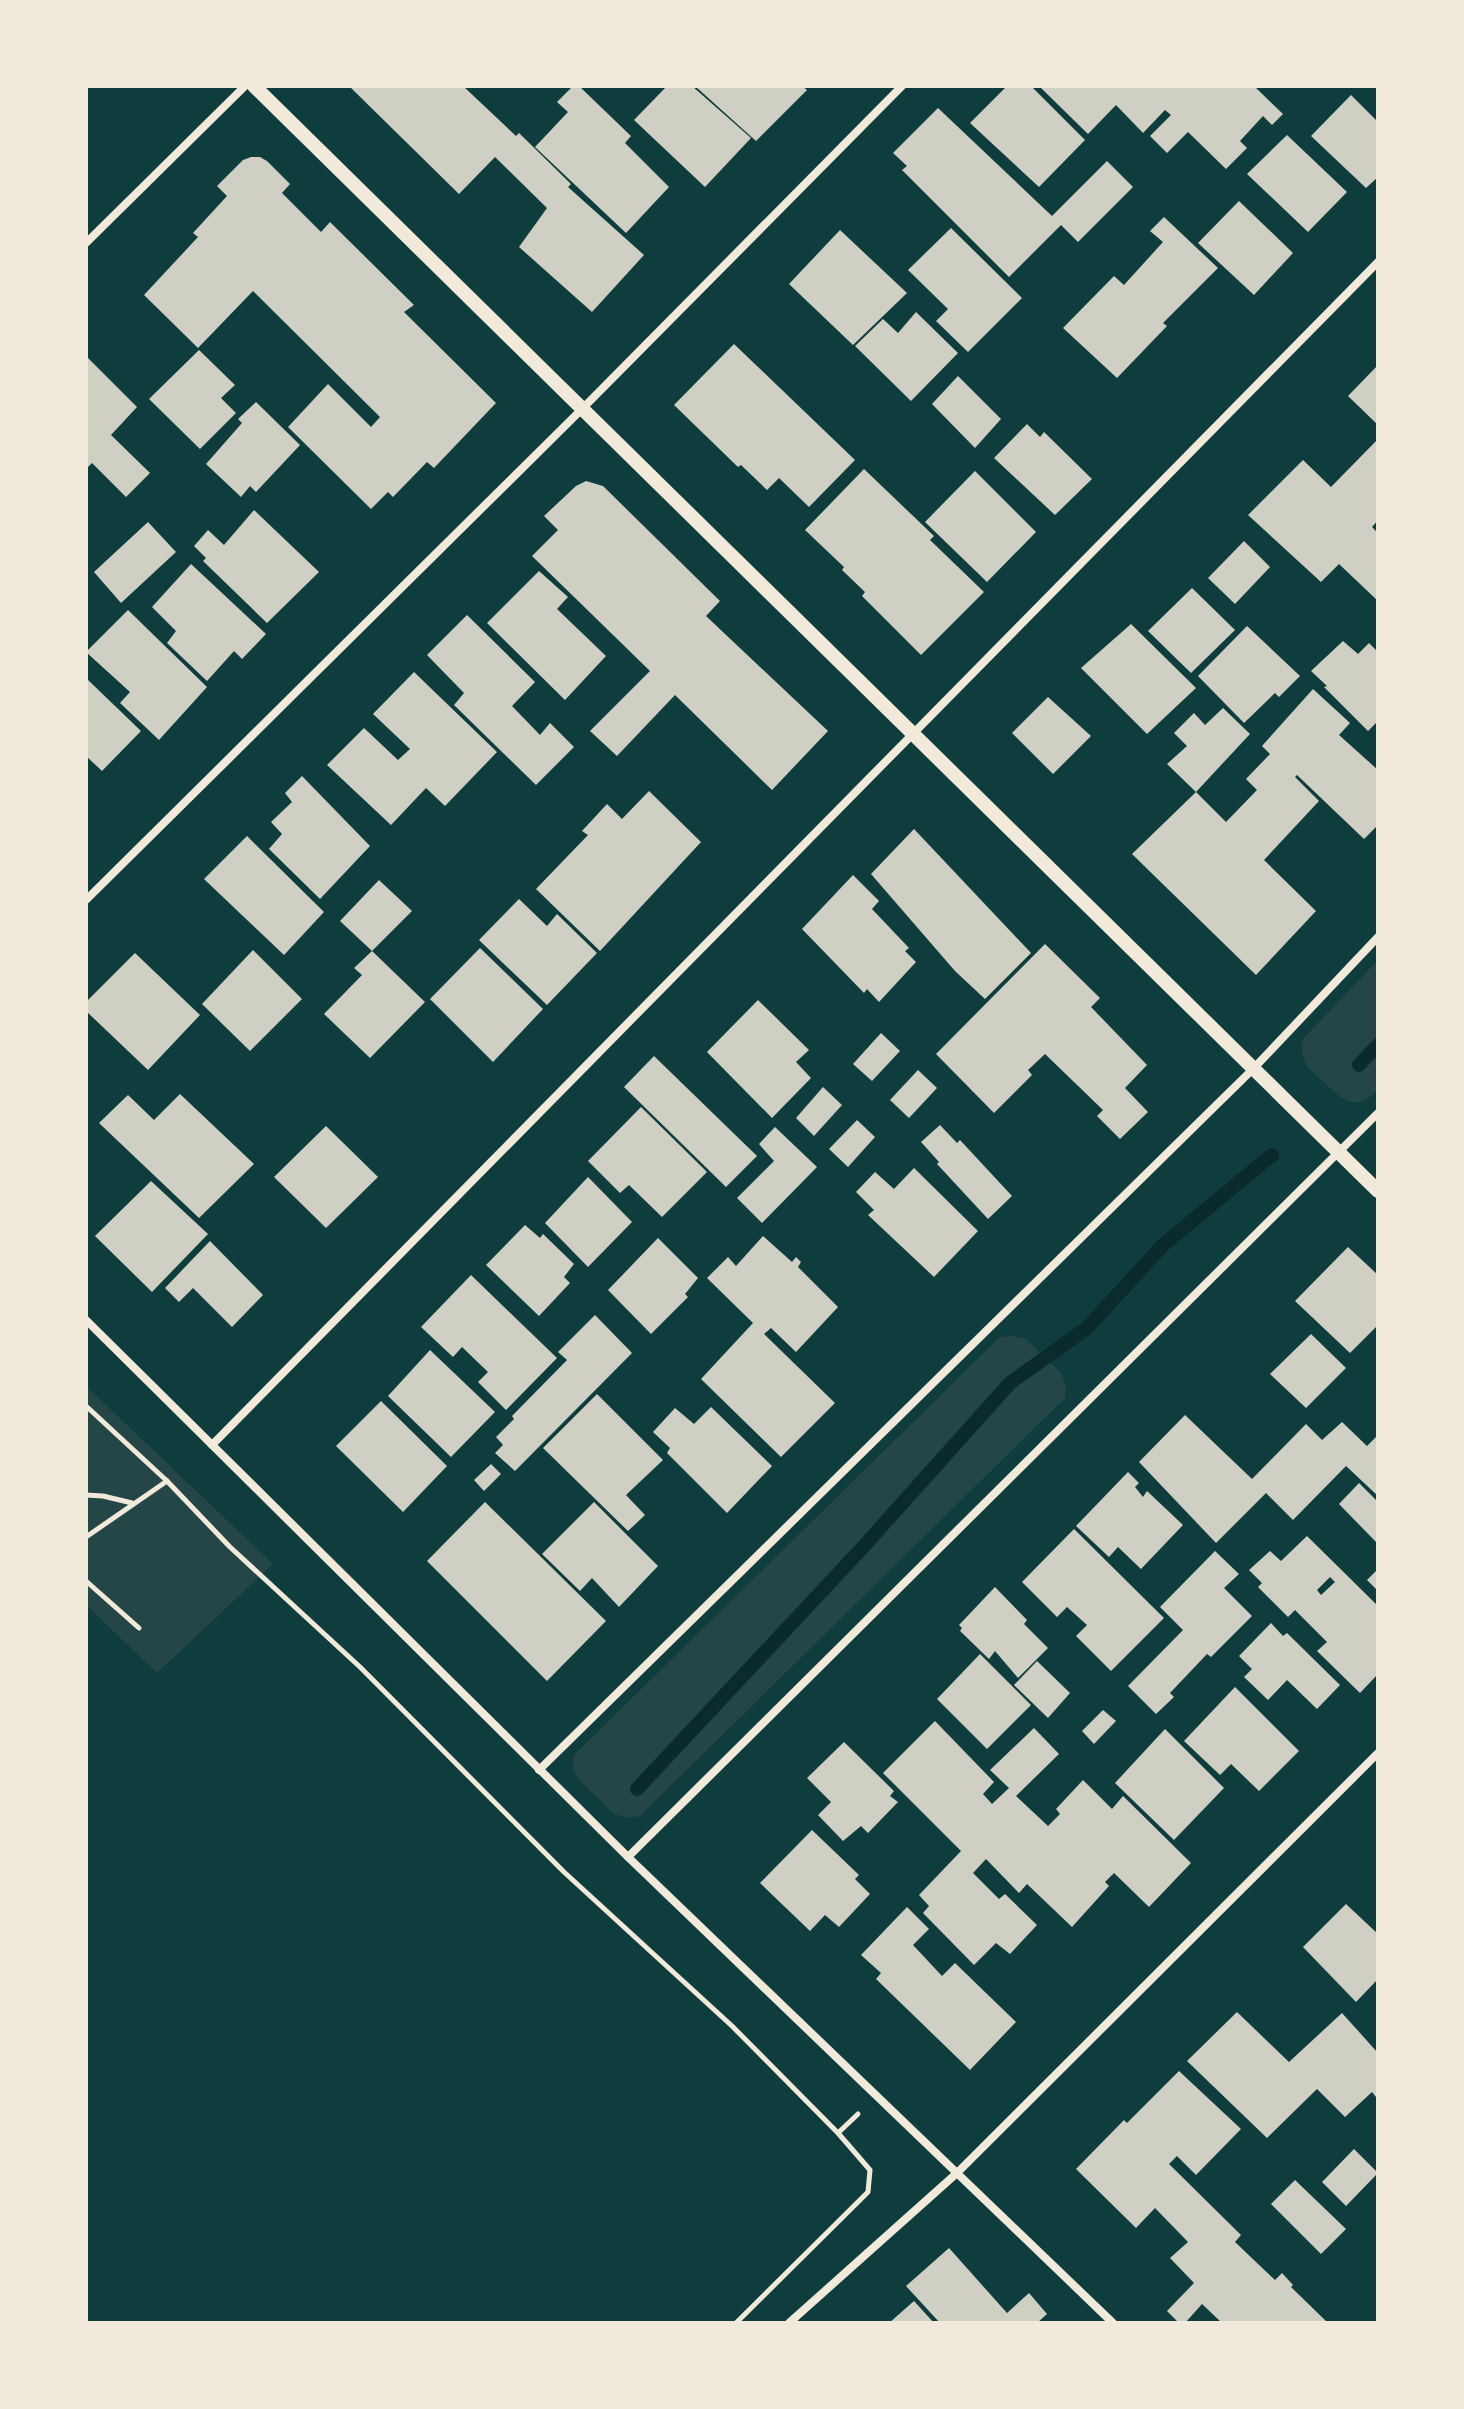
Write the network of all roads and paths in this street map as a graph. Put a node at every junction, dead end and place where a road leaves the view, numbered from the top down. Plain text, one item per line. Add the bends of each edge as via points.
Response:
1 (245, 86) edge
2 (254, 86) edge
3 (902, 86) edge
4 (86, 243) edge
5 (1378, 262) edge
6 (582, 409) junction
7 (914, 735) junction
8 (86, 900) edge
9 (1378, 937) edge
10 (1254, 1068) junction
11 (1378, 1113) edge
12 (1339, 1153) junction
13 (1378, 1191) edge
14 (86, 1320) edge
15 (86, 1406) edge
16 (212, 1445) junction
17 (167, 1481) junction
18 (86, 1495) edge
19 (133, 1503) junction
20 (86, 1537) edge
21 (86, 1581) edge
22 (139, 1628) dead end
23 (1378, 1753) edge
24 (539, 1770) junction
25 (628, 1857) junction
26 (957, 2173) junction
27 (736, 2323) edge
28 (789, 2323) edge
29 (1113, 2323) edge

1 - 4 street
2 - 6 street
3 - 6 street
5 - 7 street
6 - 7 street
6 - 8 street
7 - 10 street
7 - 16 street
9 - 10 street
10 - 12 street
10 - 24 street
11 - 12 street
12 - 13 street
12 - 25 street
14 - 16 street
15 - 17 path
16 - 24 street
17 - 19 path
17 - 27 path via 564,1872 732,2026 870,2170 868,2192
18 - 19 path
19 - 20 path
21 - 22 path
23 - 26 street
24 - 25 street
25 - 26 street
26 - 28 street
26 - 29 street

